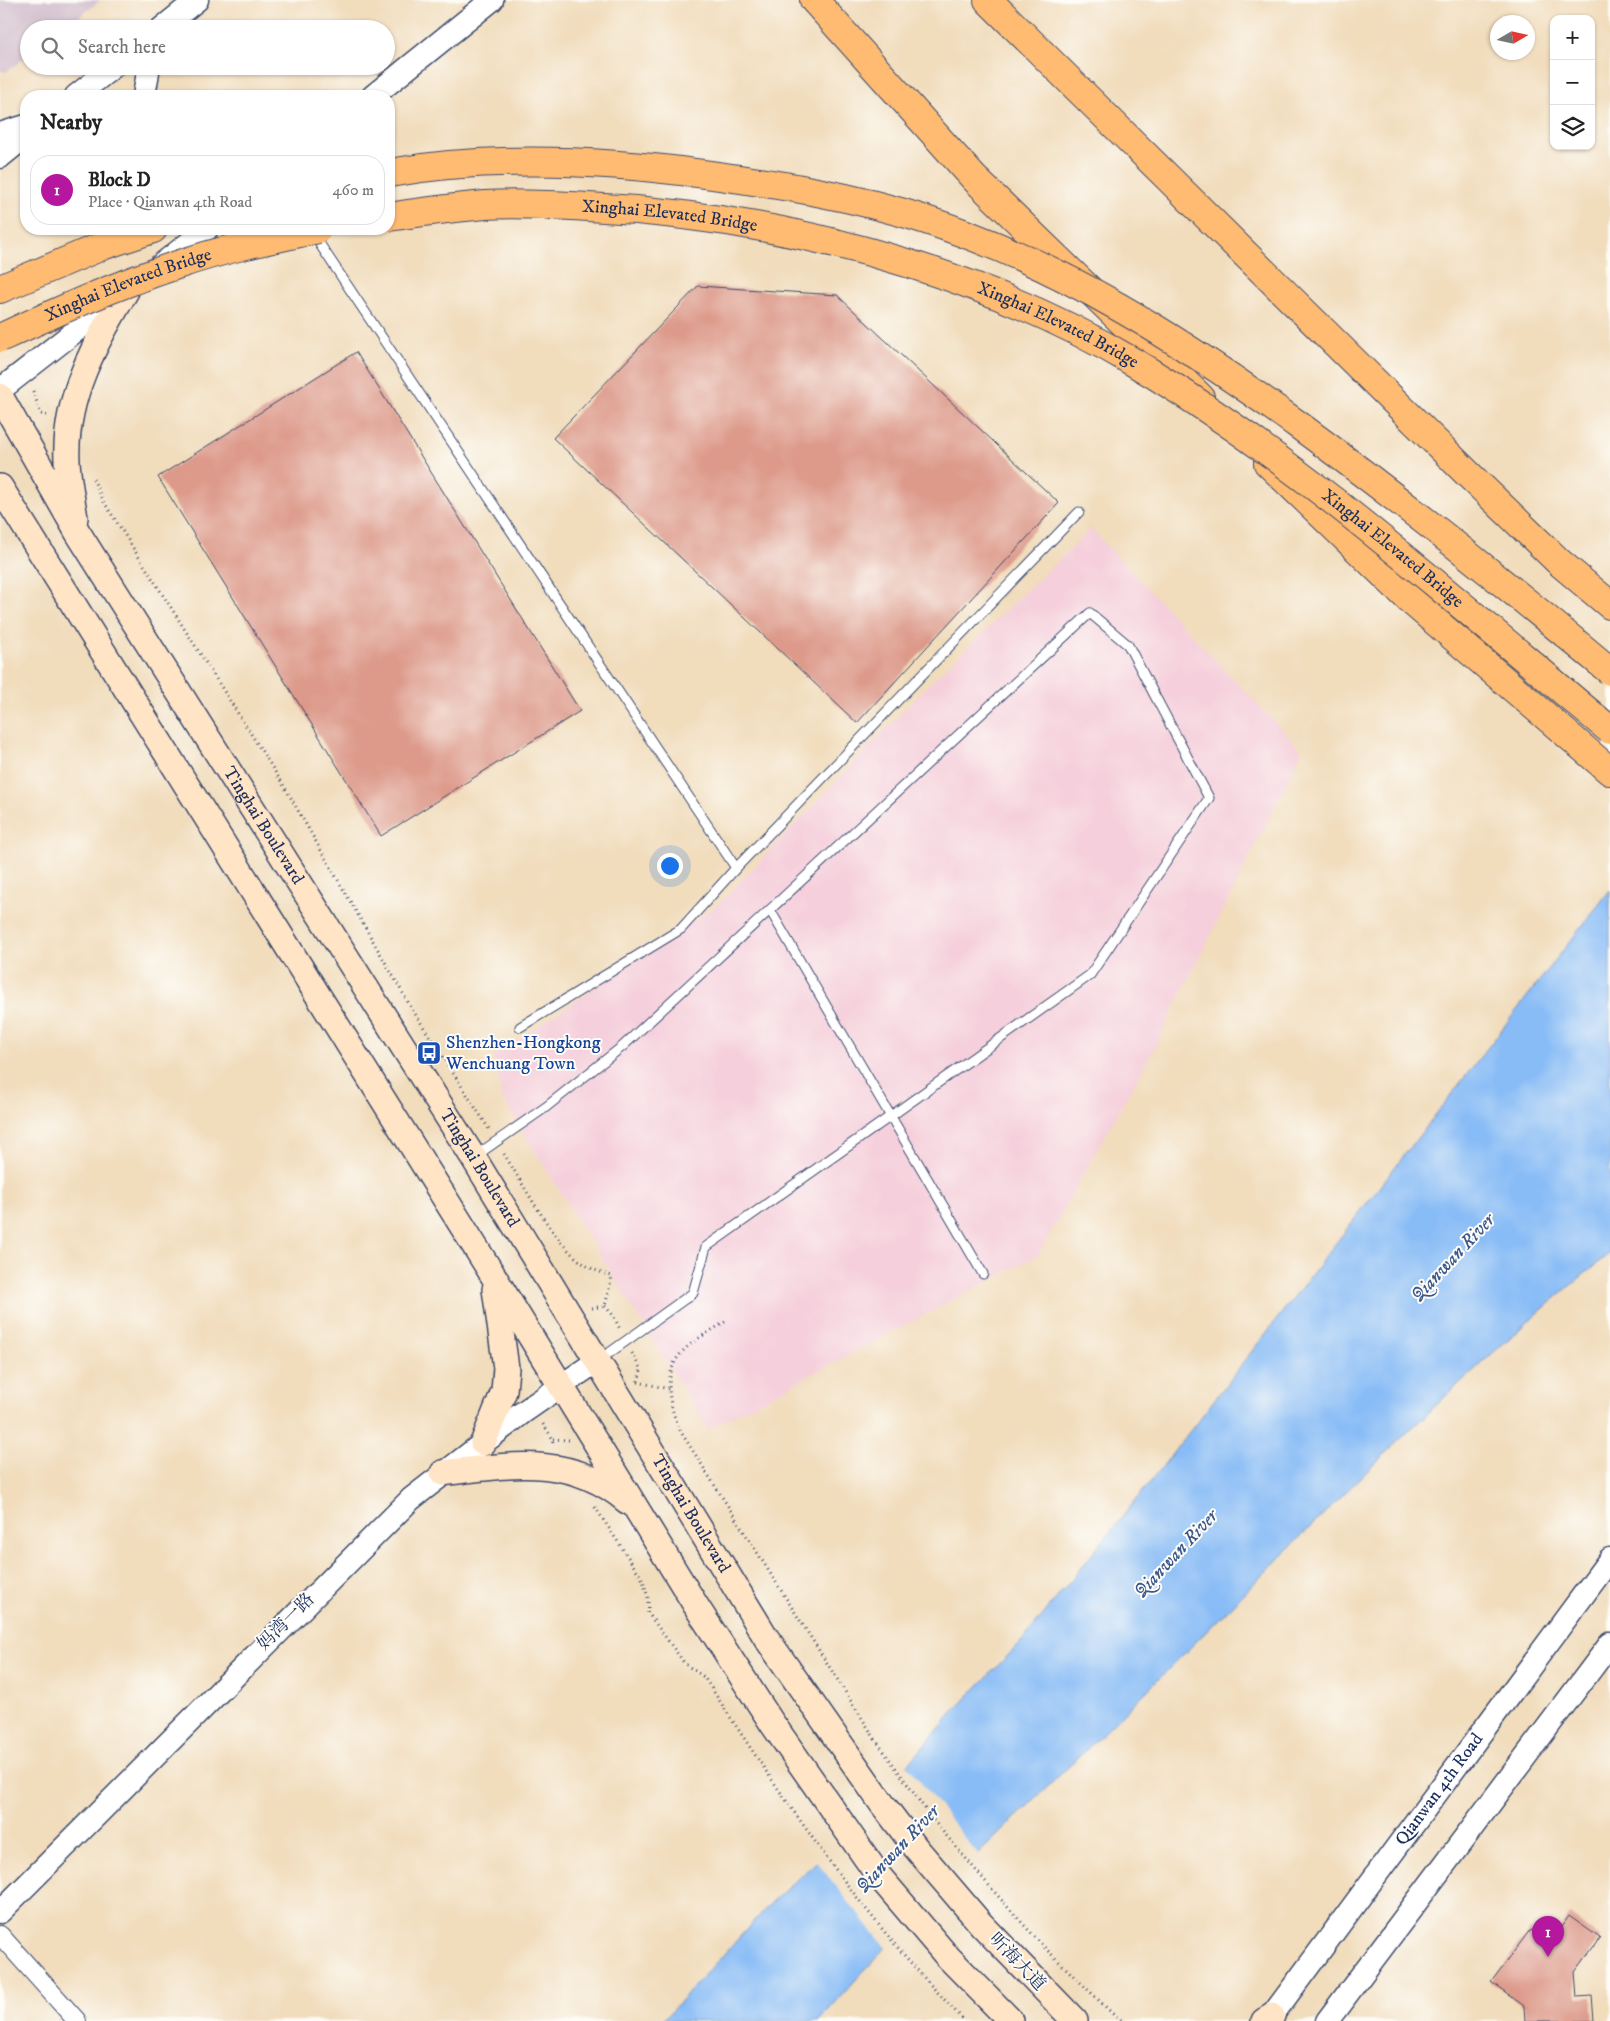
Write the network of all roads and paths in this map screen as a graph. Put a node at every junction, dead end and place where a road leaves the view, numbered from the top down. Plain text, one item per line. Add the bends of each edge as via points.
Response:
1 (197, 0) edge
2 (492, 0) edge
3 (988, 0) edge
4 (825, 6) edge
5 (174, 20) edge
6 (103, 75) edge
7 (148, 75) edge
8 (84, 90) edge
9 (145, 90) edge
10 (380, 90) edge
11 (20, 128) edge
12 (0, 134) edge
13 (20, 141) edge
14 (0, 157) edge
15 (395, 172) edge
16 (395, 216) edge
17 (136, 235) edge
18 (199, 235) edge
19 (291, 235) edge
20 (314, 235) edge
21 (0, 289) edge
22 (126, 291) junction
23 (0, 338) edge
24 (0, 390) edge
25 (0, 396) edge
26 (91, 472) dead end
27 (0, 487) edge
28 (1079, 512) dead end
29 (0, 518) edge
30 (78, 532) junction
31 (34, 541) junction
32 (1610, 606) edge
33 (1610, 672) edge
34 (1610, 730) edge
35 (1610, 771) edge
36 (736, 868) junction
37 (770, 910) junction
38 (520, 1027) dead end
39 (890, 1116) junction
40 (496, 1141) junction
41 (473, 1157) junction
42 (491, 1272) junction
43 (983, 1274) dead end
44 (604, 1306) dead end
45 (725, 1322) dead end
46 (597, 1361) junction
47 (638, 1382) dead end
48 (561, 1386) junction
49 (669, 1389) junction
50 (483, 1443) junction
51 (444, 1473) junction
52 (588, 1501) dead end
53 (636, 1510) junction
54 (1610, 1559) edge
55 (1610, 1644) edge
56 (0, 1912) edge
57 (981, 1924) joint
58 (0, 1935) edge
59 (1268, 2019) edge
60 (77, 2021) edge
61 (965, 2021) edge
62 (1011, 2021) edge
63 (1075, 2021) edge
64 (1123, 2021) edge
65 (1327, 2021) edge

1 - 5 street
2 - 10 street
3 - 32 main road via 1558,562
4 - 35 main road via 974,178 1408,598
6 - 8 street
7 - 9 street
11 - 12 street
13 - 14 street
15 - 33 main road, bridge via 484,163 558,162 658,168 748,180 837,197 924,219 994,245 1125,310 1219,368 1368,476 1490,571
16 - 34 main road, Xinghai Elevated Bridge, bridge via 486,205 643,209 730,221 830,243 910,264 986,291 1134,362 1278,459 1348,511
17 - 21 main road
18 - 22 street
19 - 23 main road, Xinghai Elevated Bridge, bridge via 178,264
20 - 36 lane
22 - 24 street
22 - 30 main road via 98,338 75,394 67,459
25 - 30 main road, Tinghai Boulevard
26 - 40 path via 104,502 284,786 412,1009
27 - 31 main road
28 - 36 lane
29 - 31 main road via 16,525
30 - 41 main road, Tinghai Boulevard
31 - 42 main road
36 - 38 lane via 681,929
37 - 39 lane
37 - 39 lane via 1090,613 1128,645 1209,798 1090,975
37 - 40 lane via 623,1046 546,1107
39 - 43 lane
39 - 46 lane via 706,1247 693,1293
40 - 41 lane
40 - 44 path via 571,1253 596,1271 612,1276
41 - 46 main road, Tinghai Boulevard
42 - 48 main road
42 - 50 main road via 506,1368 504,1391
45 - 49 path via 681,1353
46 - 48 street, 妈湾一路
46 - 57 main road, Tinghai Boulevard via 767,1639 916,1848
47 - 49 path
48 - 50 street, 妈湾一路
48 - 53 main road
49 - 64 path, bridge via 672,1415 680,1432 875,1739 933,1820 1044,1948
50 - 51 street, 妈湾一路
51 - 53 main road via 526,1464 549,1466 594,1480 615,1491
51 - 56 street, 妈湾一路 via 383,1524
52 - 61 path via 643,1580 648,1613 685,1664 704,1677 787,1803 851,1892
53 - 62 main road via 729,1658 878,1876 946,1956
54 - 59 street, Qianwan 4th Road
55 - 65 street
57 - 63 main road, 听海大道
58 - 60 street

